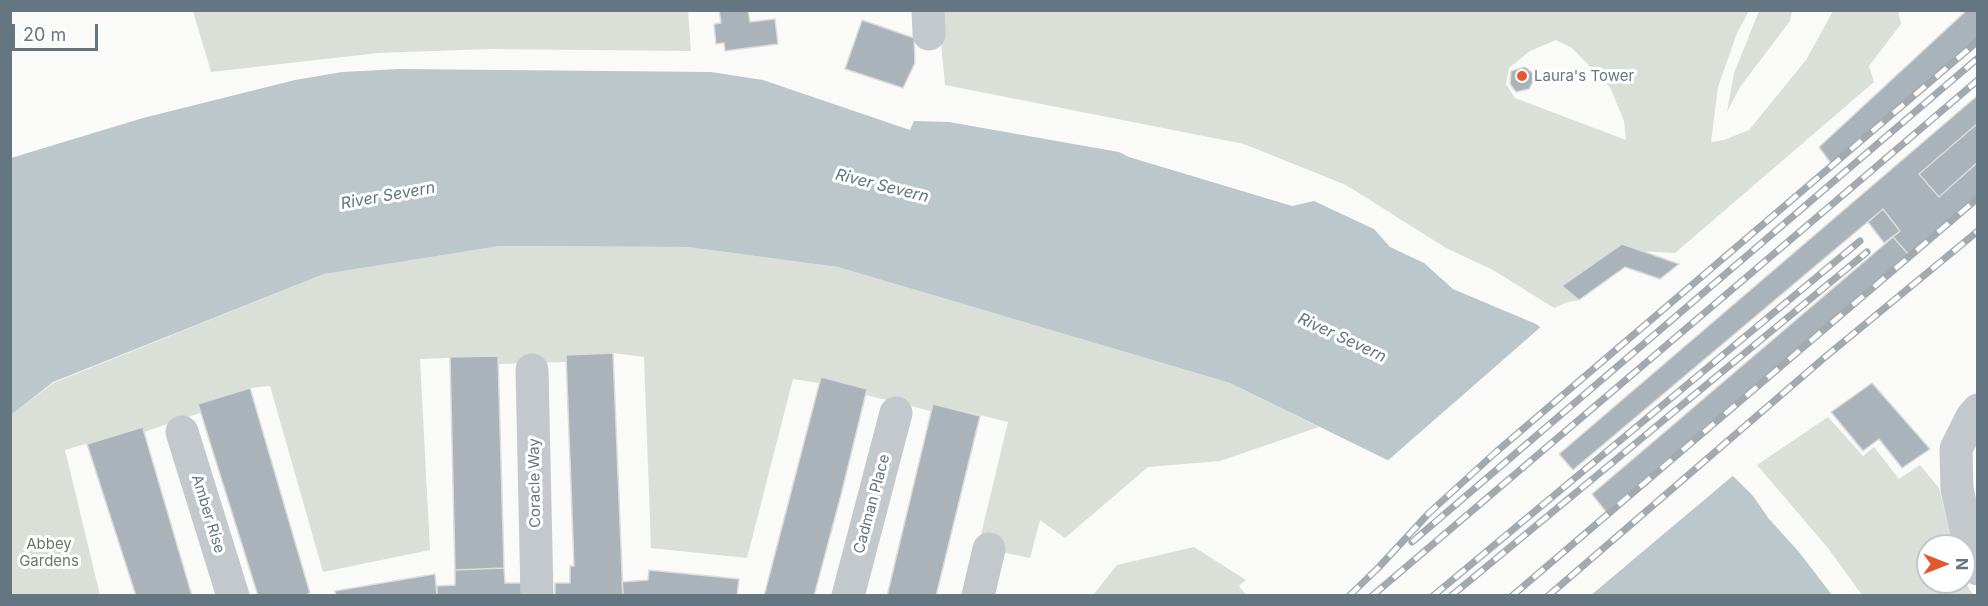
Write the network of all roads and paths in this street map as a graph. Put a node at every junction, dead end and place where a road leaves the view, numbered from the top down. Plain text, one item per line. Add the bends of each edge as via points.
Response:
1 (532, 370) dead end
2 (1977, 410) edge
3 (896, 413) dead end
4 (182, 432) dead end
5 (989, 549) dead end
6 (1977, 569) edge
7 (233, 596) edge
8 (537, 596) edge
9 (848, 596) edge
10 (978, 596) edge

1 - 8 street, Coracle Way
2 - 6 street via 1956,449 1957,489
3 - 9 street, Cadman Place
4 - 7 street, Amber Rise
5 - 10 street

